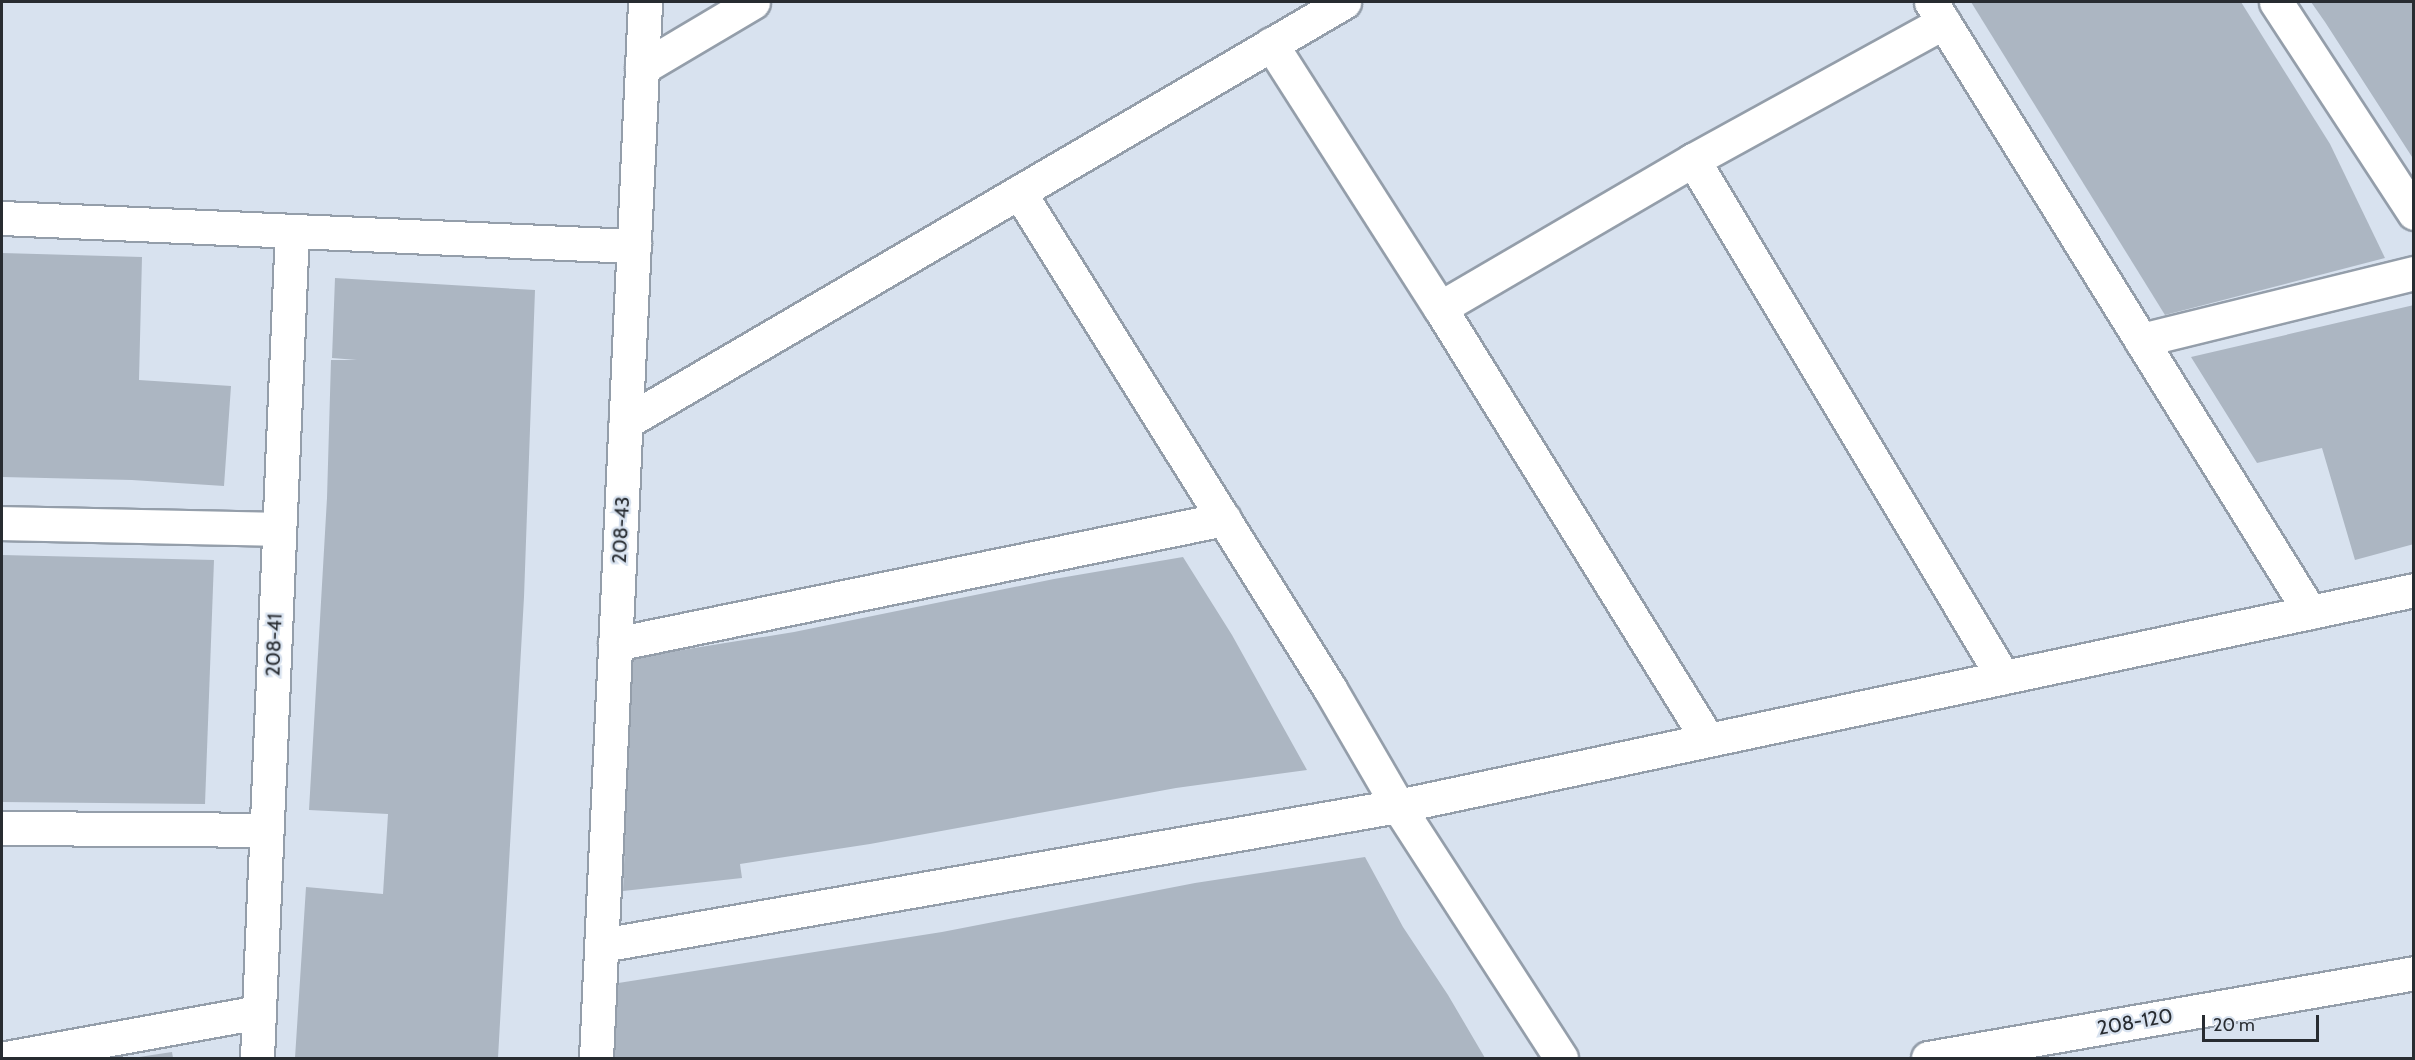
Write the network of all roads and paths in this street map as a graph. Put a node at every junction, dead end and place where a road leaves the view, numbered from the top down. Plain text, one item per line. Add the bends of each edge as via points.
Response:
1 (645, 2) edge
2 (753, 2) edge
3 (1344, 2) edge
4 (2276, 2) edge
5 (1937, 12) edge
6 (1271, 44) junction
7 (642, 68) junction
8 (1694, 160) junction
9 (1019, 192) junction
10 (2414, 213) edge
11 (2, 218) edge
12 (292, 231) junction
13 (634, 246) junction
14 (2414, 273) edge
15 (1440, 308) junction
16 (2141, 340) junction
17 (626, 422) junction
18 (1224, 519) junction
19 (2, 523) edge
20 (279, 529) junction
21 (2414, 590) edge
22 (2310, 612) junction
23 (615, 644) junction
24 (2003, 677) junction
25 (1707, 740) junction
26 (1398, 806) junction
27 (2, 828) edge
28 (266, 830) junction
29 (602, 945) junction
30 (2414, 973) edge
31 (259, 1012) junction
32 (6, 1059) edge
33 (257, 1059) edge
34 (596, 1059) edge
35 (1561, 1059) edge
36 (1928, 1059) edge

1 - 7 street, 208-43
2 - 7 street
3 - 6 street
4 - 10 street
5 - 8 street
5 - 16 street
6 - 9 street
6 - 15 street
7 - 13 street, 208-43
8 - 15 street
8 - 24 street
9 - 17 street
9 - 18 street
11 - 12 street
12 - 13 street
12 - 20 street, 208-41
13 - 17 street, 208-43
14 - 16 street
15 - 25 street
16 - 22 street
17 - 23 street, 208-43
18 - 23 street
18 - 26 street
19 - 20 street
20 - 28 street, 208-41
21 - 22 street
22 - 24 street
23 - 29 street, 208-43
24 - 25 street
25 - 26 street
26 - 29 street
26 - 35 street
27 - 28 street
28 - 31 street, 208-41
29 - 34 street, 208-43
30 - 36 street, 208-120
31 - 32 street
31 - 33 street, 208-41

